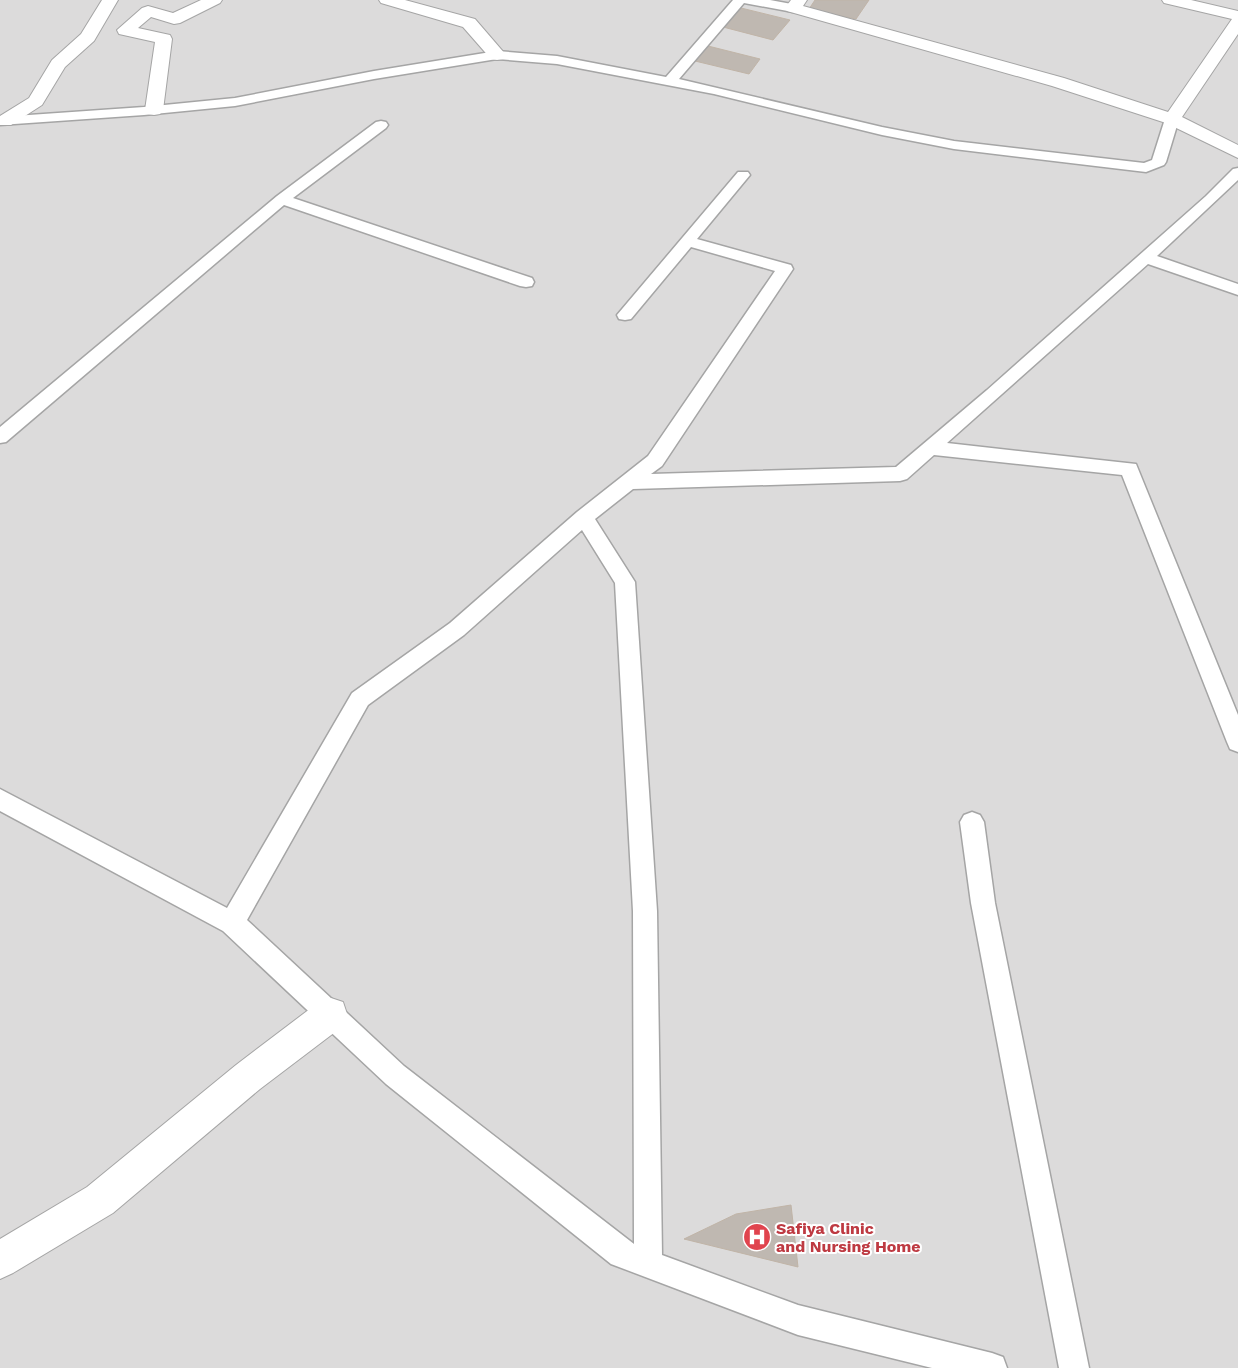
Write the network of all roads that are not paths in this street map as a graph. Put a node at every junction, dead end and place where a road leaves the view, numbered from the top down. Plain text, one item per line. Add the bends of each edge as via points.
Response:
1 (110, 0) edge
2 (214, 0) edge
3 (387, 0) edge
4 (740, 0) edge
5 (748, 0) edge
6 (1170, 0) edge
7 (796, 4) edge
8 (1238, 16) edge
9 (1238, 22) edge
10 (93, 27) junction
11 (125, 30) junction
12 (497, 55) junction
13 (669, 82) junction
14 (154, 110) junction
15 (1172, 119) junction
16 (2, 123) edge
17 (381, 125) dead end
18 (1238, 152) edge
19 (1238, 172) edge
20 (743, 175) dead end
21 (282, 199) junction
22 (688, 241) junction
23 (1146, 258) junction
24 (526, 282) dead end
25 (1238, 290) edge
26 (625, 315) dead end
27 (0, 437) edge
28 (930, 448) junction
29 (628, 482) junction
30 (584, 517) junction
31 (1238, 742) edge
32 (0, 799) edge
33 (972, 822) dead end
34 (232, 922) junction
35 (331, 1014) junction
36 (0, 1260) edge
37 (648, 1264) junction
38 (992, 1368) edge
39 (1074, 1368) edge

1 - 10 street
2 - 11 street via 174,19 148,12
3 - 12 street via 468,24
4 - 13 lane
5 - 7 lane
6 - 8 street
7 - 15 street
9 - 15 street
10 - 11 street
10 - 16 street via 88,36 58,64 36,101
11 - 14 street via 164,39
12 - 13 lane via 557,60
12 - 14 lane via 235,102
13 - 15 lane via 954,145 1146,168 1159,162
14 - 16 lane
15 - 18 street
17 - 21 lane
19 - 23 lane
20 - 22 lane
21 - 24 lane
21 - 27 lane
22 - 26 lane
22 - 29 lane via 785,269 655,461
23 - 25 lane
23 - 28 lane
28 - 29 lane via 900,474
28 - 31 lane via 1128,469
29 - 30 lane
30 - 34 lane via 457,629 360,699
30 - 37 lane via 625,582 645,910
32 - 34 lane
33 - 39 lane via 983,903
34 - 35 lane
35 - 36 street via 100,1200
35 - 37 lane via 395,1075 621,1254
37 - 38 lane via 798,1320

